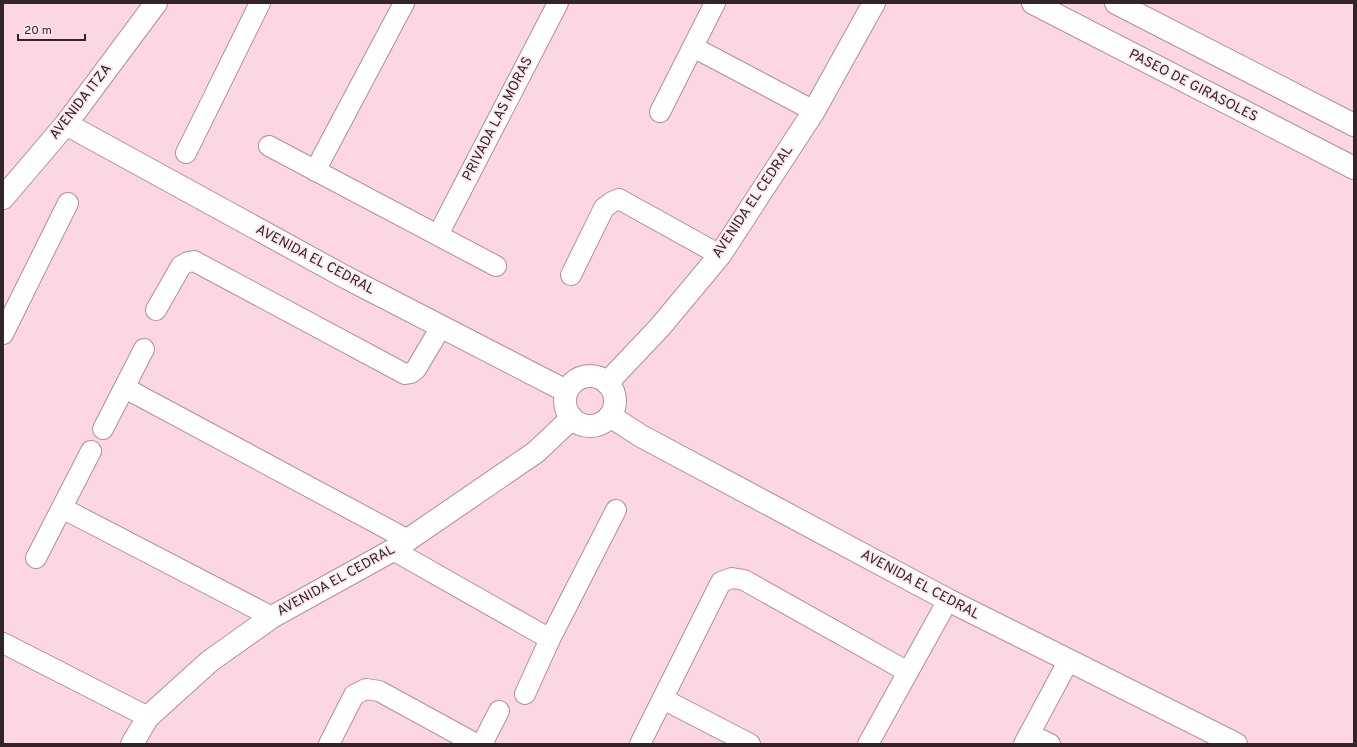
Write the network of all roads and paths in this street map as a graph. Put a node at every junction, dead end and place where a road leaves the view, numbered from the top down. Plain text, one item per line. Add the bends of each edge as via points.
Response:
1 (156, 3) edge
2 (260, 3) edge
3 (404, 3) edge
4 (558, 3) edge
5 (715, 3) edge
6 (874, 3) edge
7 (1033, 3) edge
8 (1116, 3) edge
9 (693, 47) junction
10 (814, 111) junction
11 (660, 112) dead end
12 (66, 124) junction
13 (1354, 125) edge
14 (269, 146) dead end
15 (186, 153) dead end
16 (1354, 168) edge
17 (315, 171) junction
18 (3, 198) edge
19 (68, 203) dead end
20 (438, 235) junction
21 (720, 255) junction
22 (496, 266) dead end
23 (571, 275) dead end
24 (156, 310) dead end
25 (441, 327) junction
26 (3, 334) edge
27 (144, 349) dead end
28 (607, 383) junction
29 (125, 388) junction
30 (566, 391) junction
31 (610, 416) junction
32 (572, 418) junction
33 (103, 429) dead end
34 (91, 451) dead end
35 (62, 508) junction
36 (616, 510) dead end
37 (400, 545) junction
38 (36, 558) dead end
39 (948, 600) junction
40 (272, 617) junction
41 (550, 638) junction
42 (3, 643) edge
43 (1068, 660) junction
44 (908, 672) junction
45 (525, 694) dead end
46 (663, 699) junction
47 (499, 711) dead end
48 (148, 717) junction
49 (1026, 739) edge
50 (132, 744) edge
51 (329, 744) edge
52 (476, 744) edge
53 (482, 744) edge
54 (640, 744) edge
55 (750, 744) edge
56 (868, 744) edge
57 (1050, 744) edge
58 (1236, 744) edge

1 - 12 street, AVENIDA ITZA
2 - 15 street
3 - 17 street
4 - 20 street, PRIVADA LAS MORAS
5 - 9 street
6 - 10 street, AVENIDA EL CEDRAL
7 - 16 street, PASEO DE GIRASOLES
8 - 13 street
9 - 10 street
9 - 11 street
10 - 21 street, AVENIDA EL CEDRAL
12 - 18 street, AVENIDA ITZA
12 - 25 street, AVENIDA EL CEDRAL
14 - 17 street
17 - 20 street
19 - 26 street
20 - 22 street
21 - 23 street via 619,199 604,208
21 - 28 street, AVENIDA EL CEDRAL via 660,328
24 - 25 street via 181,266 194,261 405,374 416,369
25 - 30 street, AVENIDA EL CEDRAL
27 - 29 street
28 - 30 street via 594,376 586,376 578,378
28 - 31 street via 615,400
29 - 33 street
29 - 37 street
30 - 32 street via 565,405
31 - 32 street via 595,425 579,423
31 - 39 street, AVENIDA EL CEDRAL via 641,436
32 - 37 street, AVENIDA EL CEDRAL via 536,452
34 - 35 street
35 - 38 street
35 - 40 street
36 - 41 street
37 - 40 street, AVENIDA EL CEDRAL
37 - 41 street
39 - 43 street, AVENIDA EL CEDRAL
39 - 44 street
40 - 48 street, AVENIDA EL CEDRAL via 210,661
41 - 45 street
42 - 48 street
43 - 49 street
43 - 58 street, AVENIDA EL CEDRAL
44 - 46 street via 744,580 732,578 721,582
44 - 56 street
46 - 54 street
46 - 55 street
47 - 53 street
48 - 50 street, AVENIDA EL CEDRAL
49 - 57 street
51 - 52 street via 354,695 366,689 379,691

